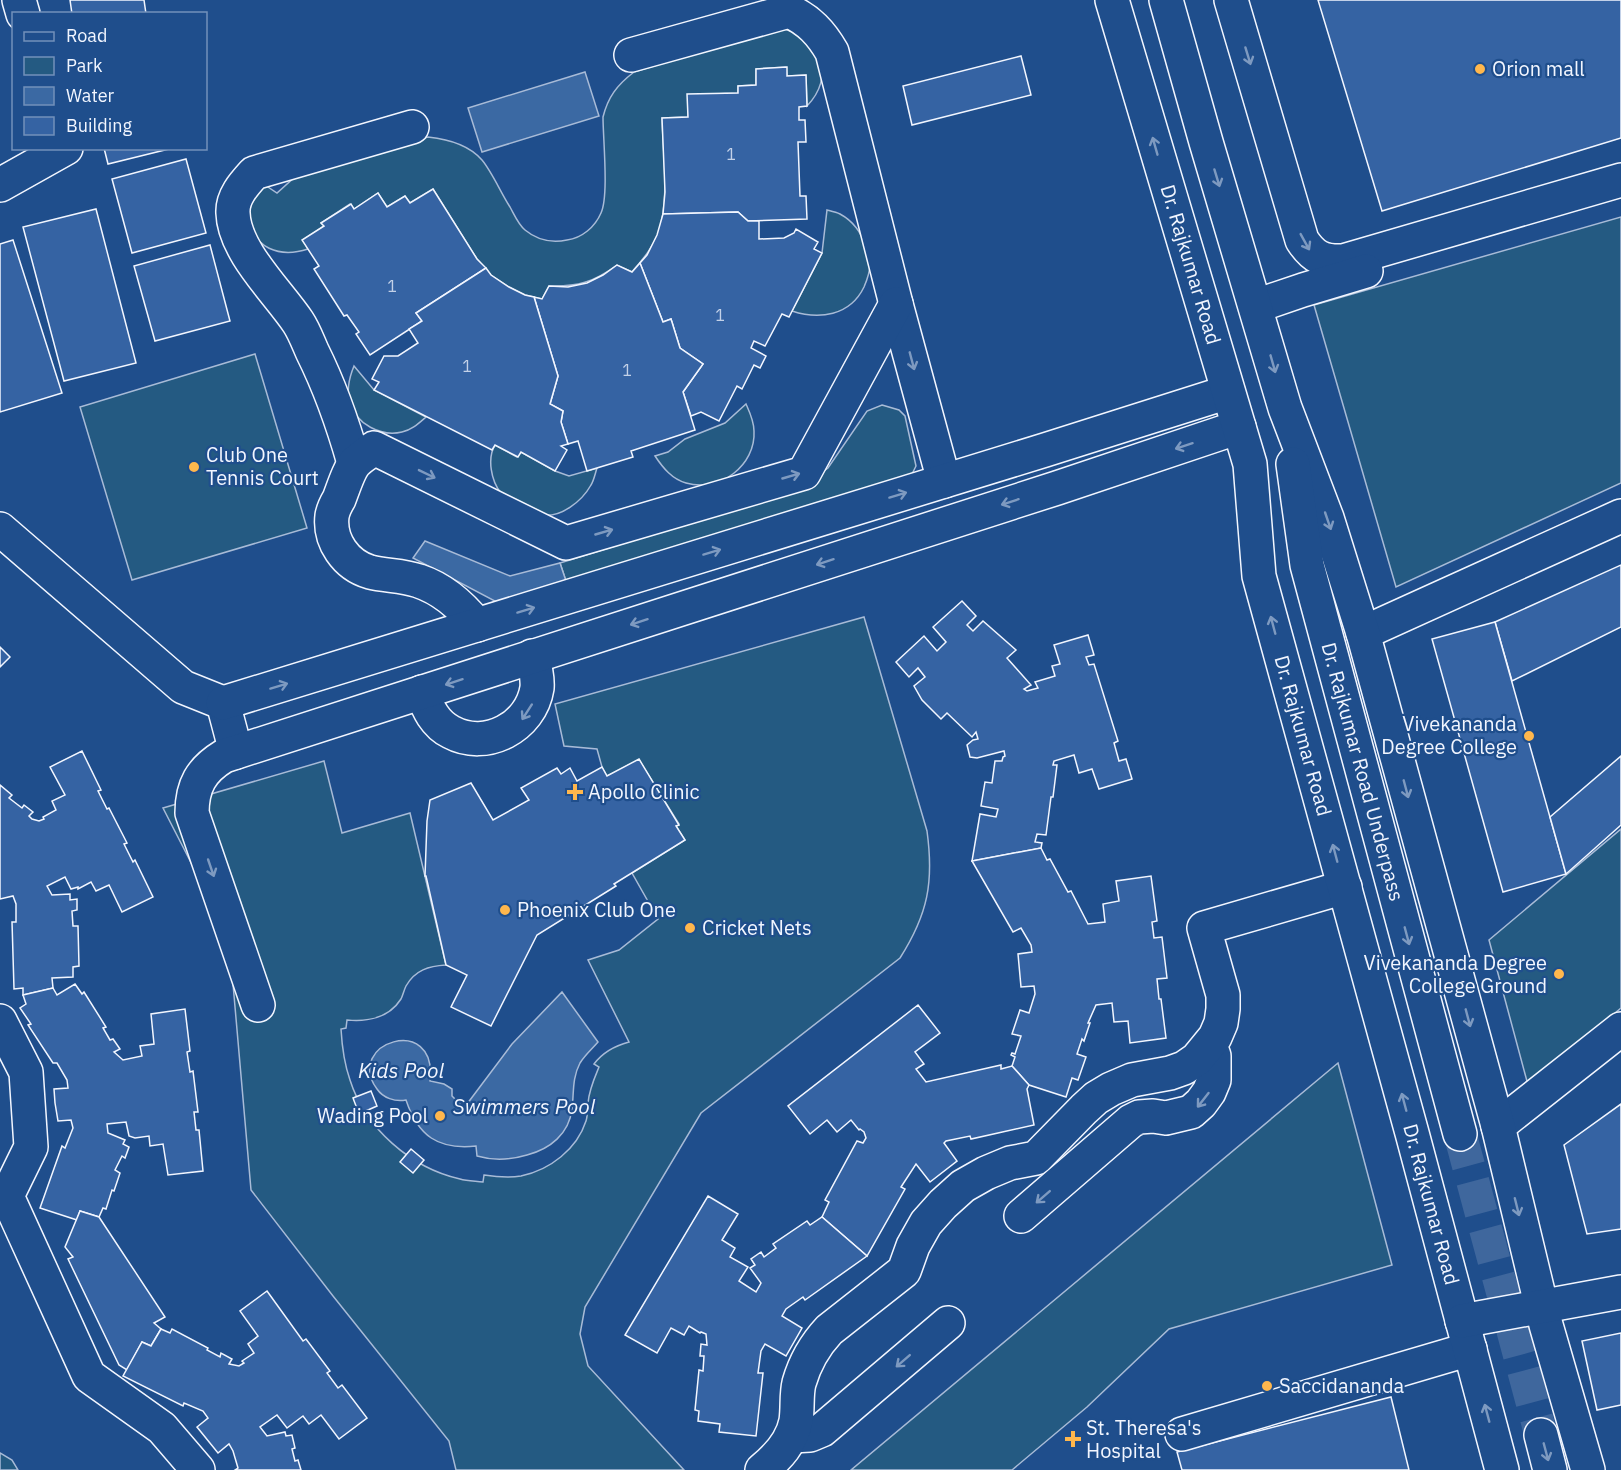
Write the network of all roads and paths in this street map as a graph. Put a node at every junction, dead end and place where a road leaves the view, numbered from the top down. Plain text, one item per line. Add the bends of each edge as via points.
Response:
1 (1112, 0) edge
2 (1166, 0) edge
3 (1231, 0) edge
4 (631, 54) dead end
5 (412, 127) dead end
6 (62, 150) edge
7 (1621, 180) edge
8 (0, 185) edge
9 (1621, 197) edge
10 (897, 304) junction
11 (1256, 306) junction
12 (1228, 392) junction
13 (1285, 408) junction
14 (1239, 427) junction
15 (1045, 450) junction
16 (364, 456) junction
17 (944, 481) junction
18 (1057, 488) junction
19 (1621, 516) edge
20 (0, 529) edge
21 (477, 624) junction
22 (1363, 633) junction
23 (532, 656) junction
24 (422, 692) junction
25 (223, 703) junction
26 (237, 752) junction
27 (1345, 887) junction
28 (258, 1005) dead end
29 (0, 1021) edge
30 (1621, 1029) edge
31 (1210, 1045) junction
32 (1498, 1126) junction
33 (1460, 1134) tunnel mouth
34 (3, 1197) edge
35 (1021, 1216) dead end
36 (1621, 1292) edge
37 (1542, 1307) junction
38 (948, 1323) dead end
39 (1466, 1335) junction
40 (1182, 1434) dead end
41 (1541, 1435) tunnel mouth
42 (792, 1436) junction
43 (198, 1470) edge
44 (762, 1470) edge
45 (1502, 1470) edge
46 (1550, 1470) edge
47 (1588, 1470) edge

12 -> 1 street, Dr. Rajkumar Road
2 -> 11 street
3 -> 7 street via 1302,240 1317,256 1343,261
4 - 10 street via 789,11 810,23 832,52
5 - 16 street via 254,173 235,198 232,212 239,239 298,323 344,426
6 - 8 street
9 - 11 street
16 -> 10 street via 566,543 804,472
10 -> 17 street
11 -> 13 street
12 - 14 street, Dr. Rajkumar Road
12 - 15 street
13 -> 22 street via 1327,518
13 -> 33 street, Dr. Rajkumar Road Underpass via 1307,565
14 -> 18 street
27 -> 14 street, Dr. Rajkumar Road via 1259,576 1250,464
15 - 17 street
15 - 18 street via 1037,467 1039,476
16 - 21 street via 332,514 336,543 344,555 355,566 370,572 403,576 436,588 452,598
21 -> 17 street
18 -> 23 street
19 - 22 street
20 - 25 street via 183,687
25 -> 21 street
22 -> 32 street
23 -> 24 street
23 -> 24 street via 537,687 533,702 525,716 501,735 467,738 451,732 437,722
24 - 26 street
25 - 26 street
26 -> 28 street via 224,756 203,774 192,799 192,813
27 - 31 street via 1204,928 1223,994 1221,1023
39 -> 27 street, Dr. Rajkumar Road
29 - 34 street via 26,1072 31,1147
30 - 32 street
31 -> 35 street via 1214,1080 1202,1103 1191,1112 1131,1121
31 - 42 street via 1184,1068 1111,1089 1084,1109 1036,1158 986,1173 943,1203 926,1223 904,1271 819,1341 799,1385
32 -> 37 street
34 - 43 street via 88,1376 162,1428
36 - 37 street
37 - 39 street
37 - 47 street
38 -> 42 street via 822,1430
39 - 40 street
45 -> 39 street, Dr. Rajkumar Road
41 -> 46 street
42 - 44 street

